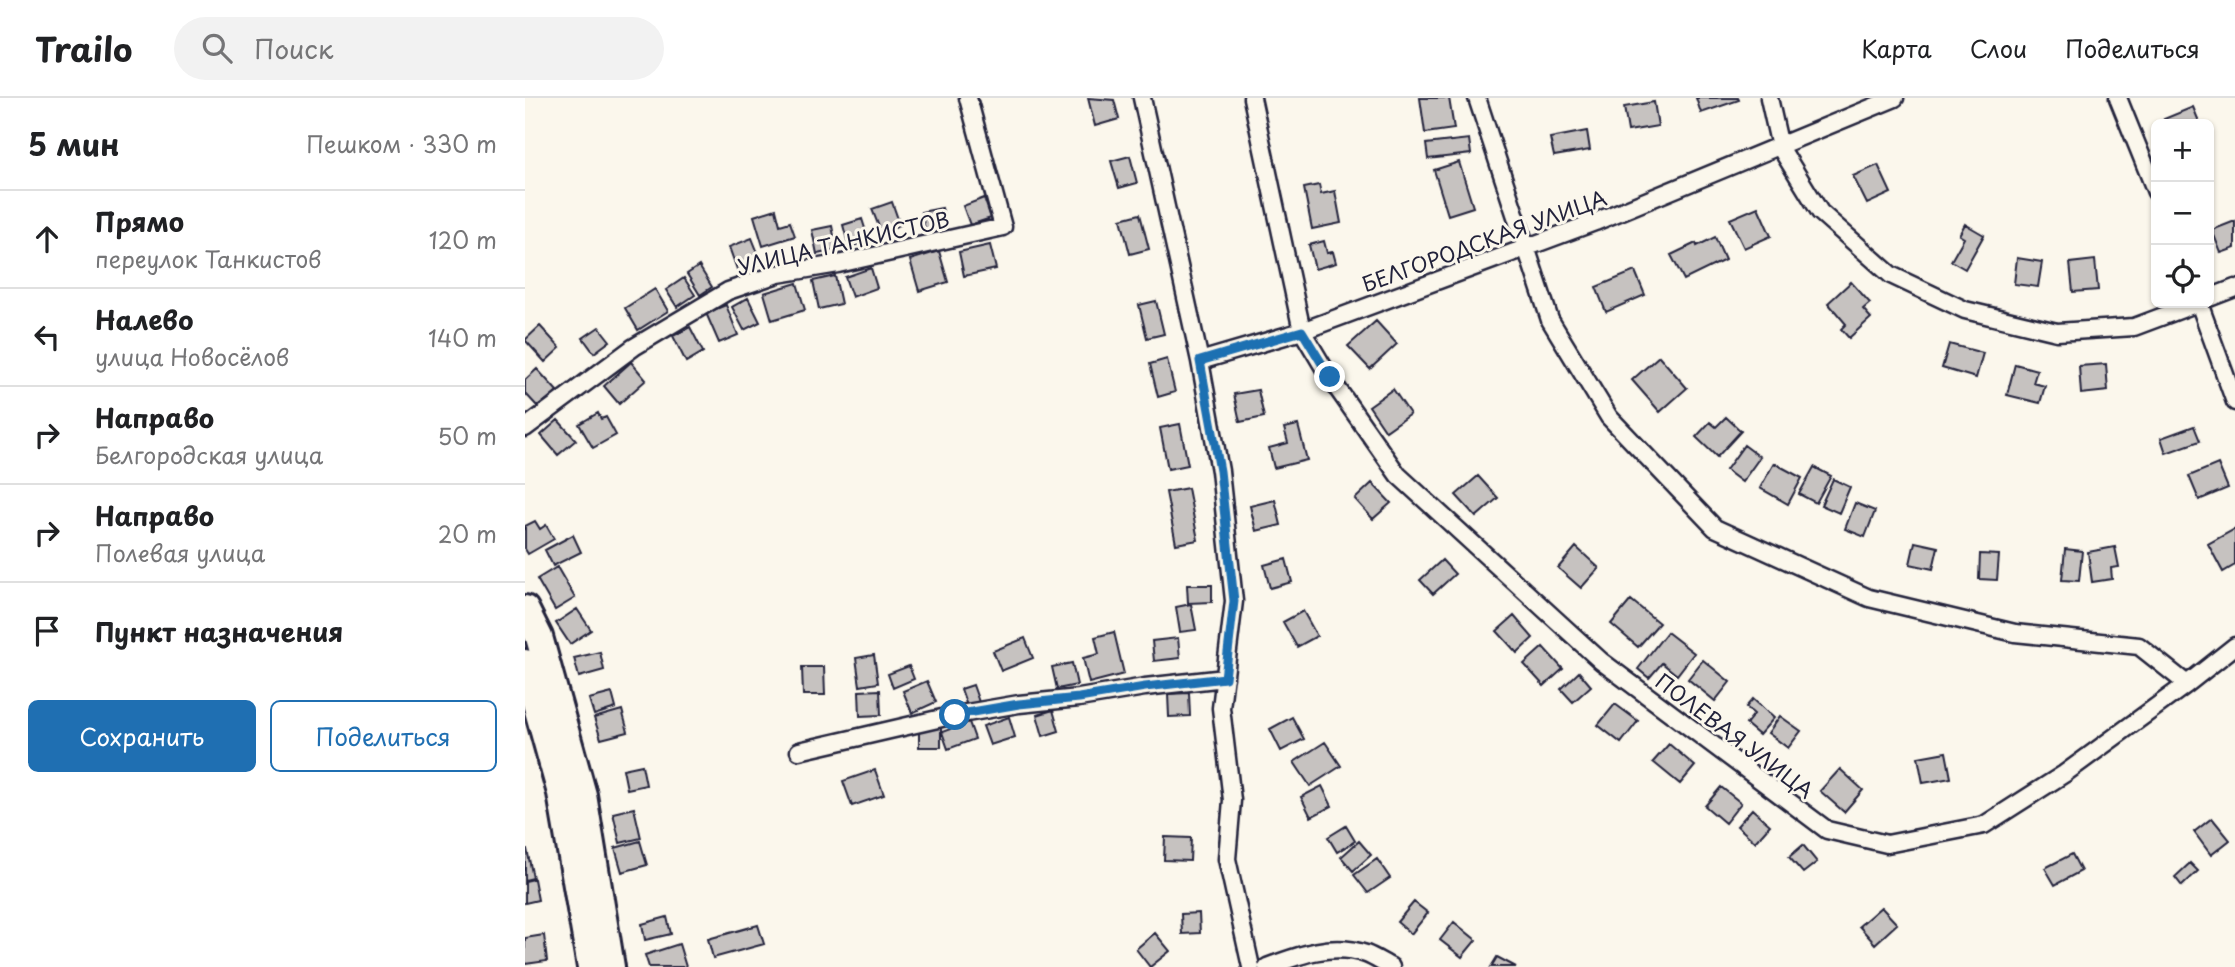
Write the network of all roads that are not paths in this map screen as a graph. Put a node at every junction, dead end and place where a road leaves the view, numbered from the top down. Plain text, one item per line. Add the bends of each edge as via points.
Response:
1 (968, 98) edge
2 (1142, 98) edge
3 (1252, 98) edge
4 (1477, 98) edge
5 (1769, 98) edge
6 (1895, 98) edge
7 (2118, 98) edge
8 (1780, 147) junction
9 (2152, 182) edge
10 (1525, 248) junction
11 (2235, 288) edge
12 (2214, 296) edge
13 (2185, 308) edge
14 (2200, 308) edge
15 (1302, 331) junction
16 (1200, 361) junction
17 (2235, 402) edge
18 (525, 428) edge
19 (525, 609) edge
20 (2235, 646) edge
21 (525, 663) edge
22 (1225, 678) junction
23 (2187, 684) junction
24 (799, 751) dead end
25 (591, 967) edge
26 (611, 967) edge
27 (1251, 967) edge
28 (1267, 967) edge
29 (1391, 967) edge

1 - 18 street, УЛИЦА ТАНКИСТОВ via 1003,227 778,274 728,291 633,347
2 - 16 street
3 - 15 street, ПОЛЕВАЯ УЛИЦА
4 - 10 street
5 - 8 street
6 - 8 street, БЕЛГОРОДСКАЯ УЛИЦА
7 - 9 street
8 - 10 street, БЕЛГОРОДСКАЯ УЛИЦА
8 - 13 street via 1820,212 1891,275 1965,310 2057,332 2134,327
10 - 15 street, БЕЛГОРОДСКАЯ УЛИЦА
10 - 23 street via 1549,320 1609,417 1715,528 1869,598 2015,633 2139,646
11 - 12 street
14 - 17 street
15 - 16 street, БЕЛГОРОДСКАЯ УЛИЦА
15 - 23 street, ПОЛЕВАЯ УЛИЦА via 1398,475 1601,661 1827,830 1887,844 1984,825 2064,774
16 - 22 street via 1220,471 1234,601
19 - 26 main road via 539,637 583,795
20 - 23 street, ПОЛЕВАЯ УЛИЦА
21 - 25 main road via 561,793
22 - 24 street via 1019,704
22 - 27 street via 1221,708 1232,800 1227,859
28 - 29 street via 1314,950 1348,950

